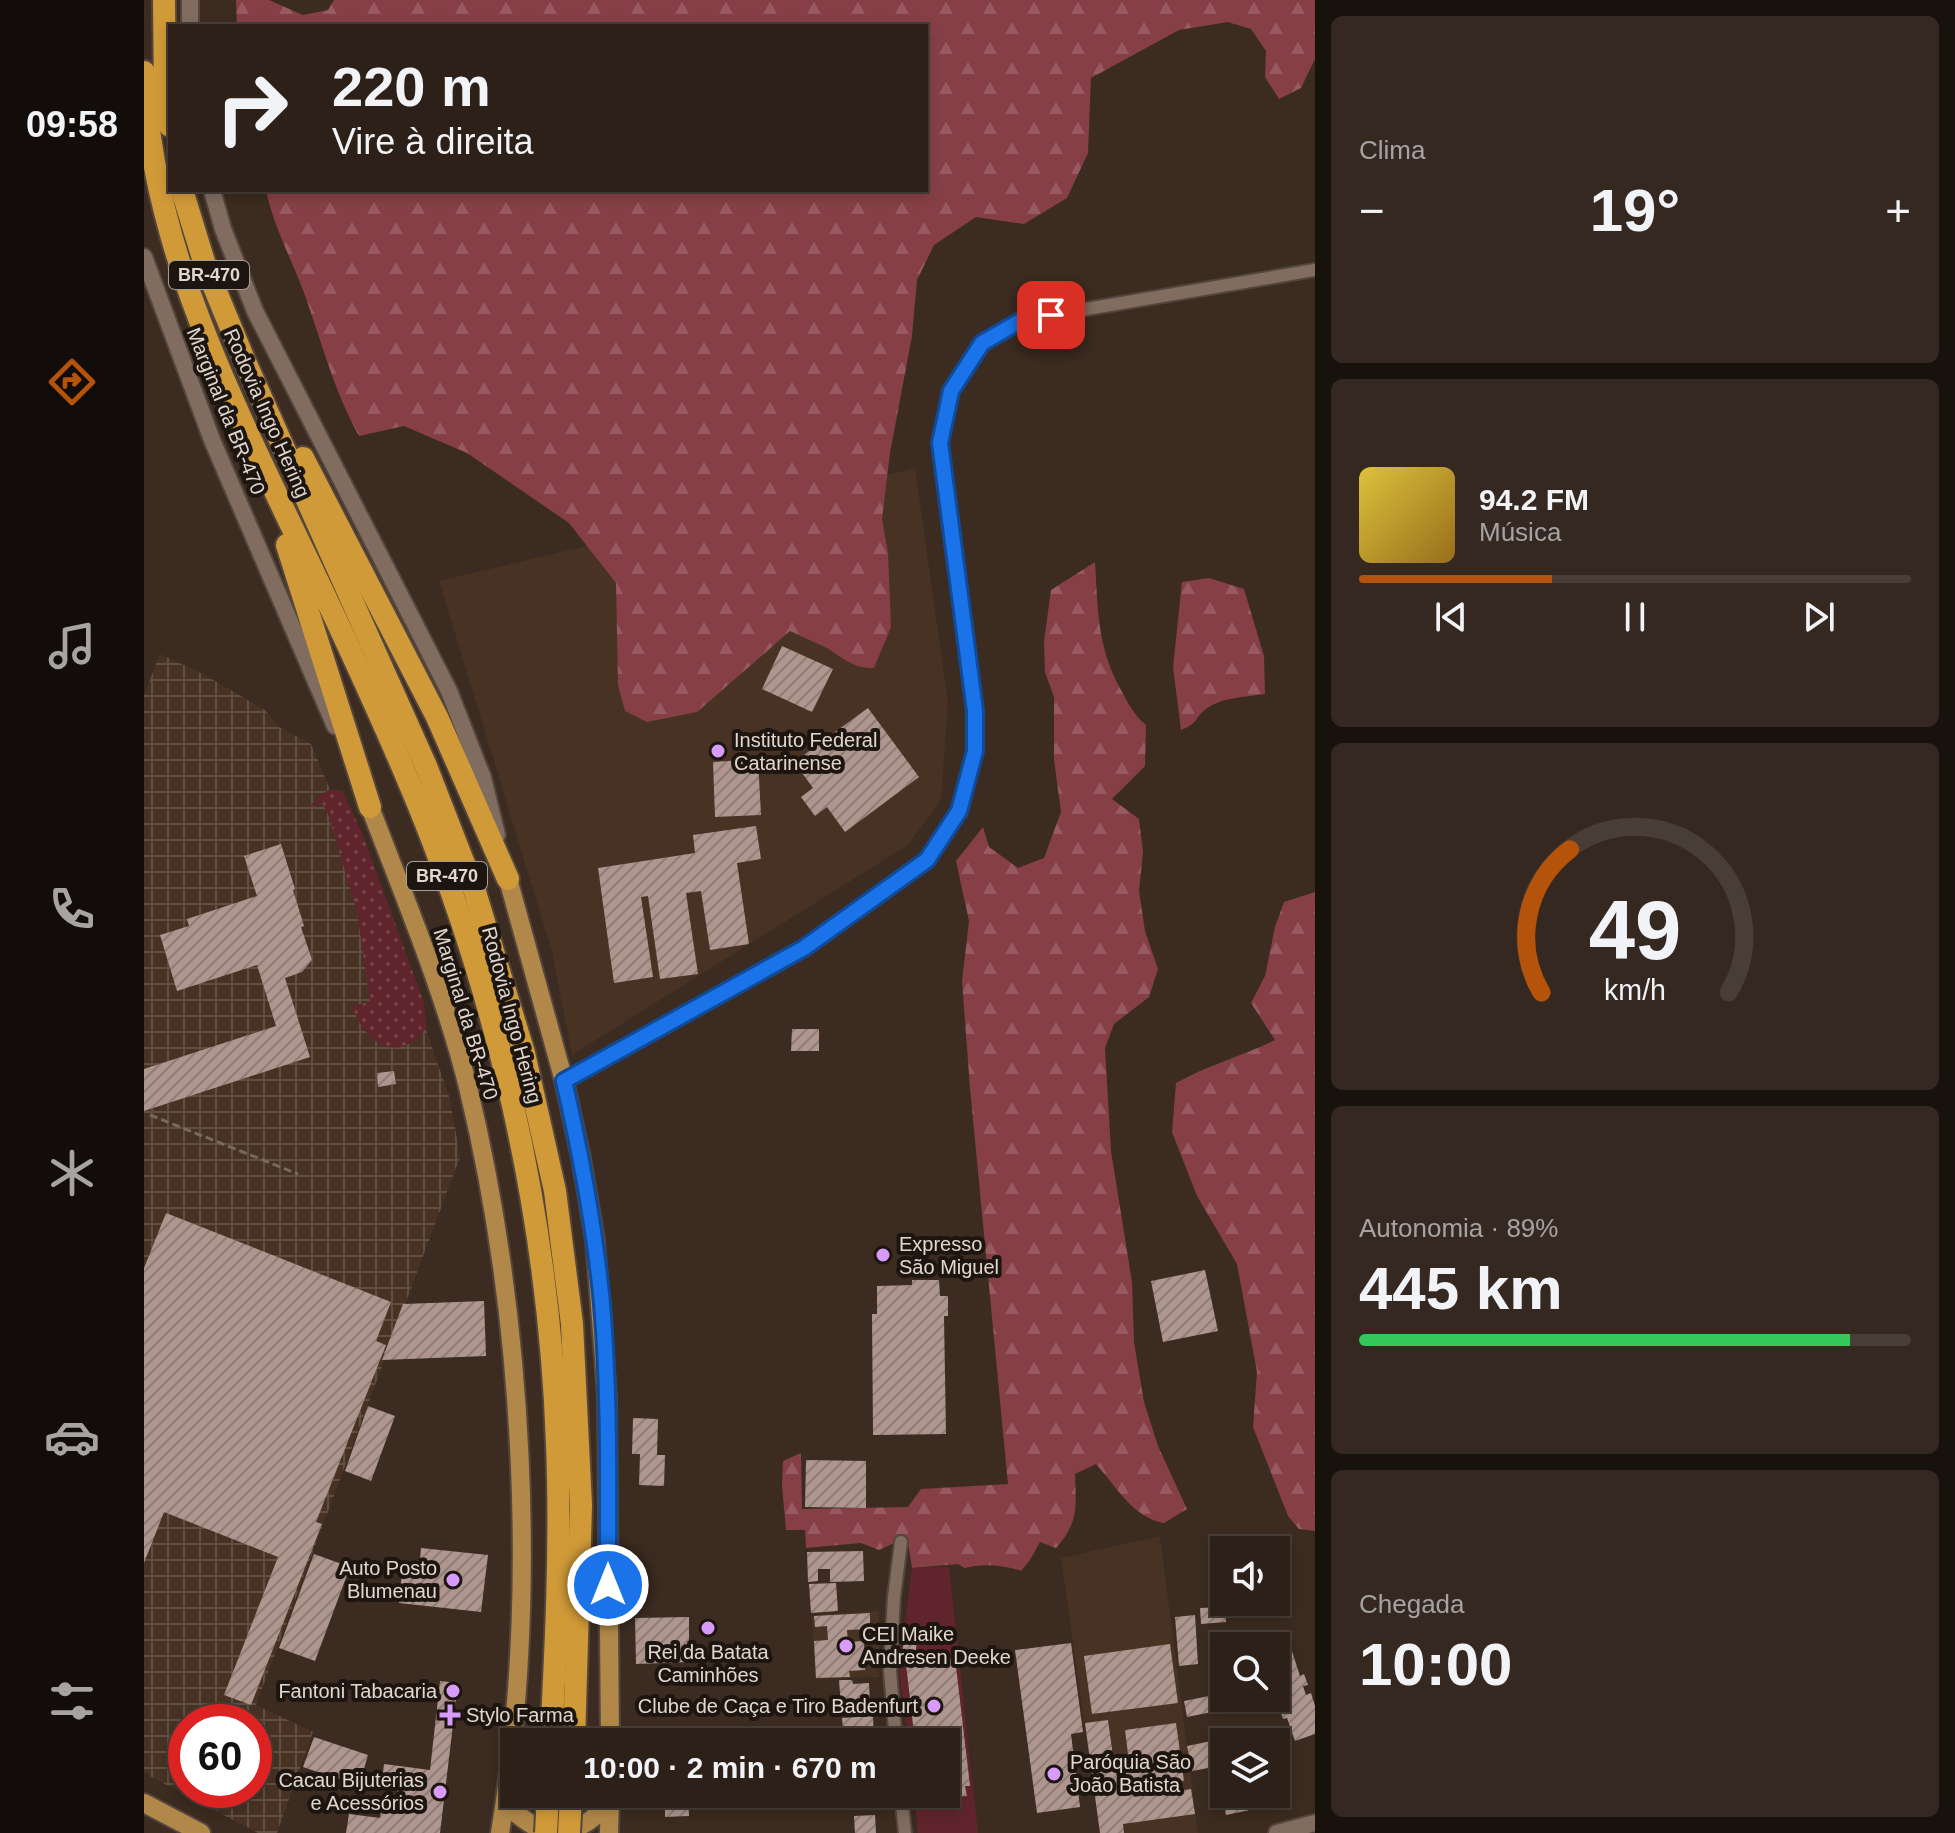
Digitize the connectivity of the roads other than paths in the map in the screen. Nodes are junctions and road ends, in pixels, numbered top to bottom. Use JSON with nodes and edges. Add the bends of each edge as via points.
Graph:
{"nodes":[{"id":1,"x":164,"y":0,"type":"edge"},
{"id":2,"x":190,"y":0,"type":"edge"},
{"id":3,"x":190,"y":24,"type":"edge"},
{"id":4,"x":144,"y":72,"type":"edge"},
{"id":5,"x":168,"y":112,"type":"edge"},
{"id":6,"x":183,"y":192,"type":"edge"},
{"id":7,"x":213,"y":192,"type":"edge"},
{"id":8,"x":144,"y":257,"type":"edge"},
{"id":9,"x":1315,"y":270,"type":"edge"},
{"id":10,"x":243,"y":357,"type":"junction"},
{"id":11,"x":256,"y":453,"type":"junction"},
{"id":12,"x":370,"y":807,"type":"junction"},
{"id":13,"x":508,"y":879,"type":"junction"},
{"id":14,"x":564,"y":1081,"type":"junction"},
{"id":15,"x":901,"y":1542,"type":"dead end"},
{"id":16,"x":513,"y":1728,"type":"edge"},
{"id":17,"x":563,"y":1728,"type":"edge"},
{"id":18,"x":563,"y":1728,"type":"edge"},
{"id":19,"x":610,"y":1728,"type":"edge"},
{"id":20,"x":895,"y":1728,"type":"edge"},
{"id":21,"x":144,"y":1803,"type":"edge"},
{"id":22,"x":504,"y":1808,"type":"edge"},
{"id":23,"x":510,"y":1808,"type":"edge"},
{"id":24,"x":547,"y":1808,"type":"edge"},
{"id":25,"x":570,"y":1808,"type":"edge"},
{"id":26,"x":602,"y":1808,"type":"edge"},
{"id":27,"x":609,"y":1808,"type":"edge"},
{"id":28,"x":902,"y":1808,"type":"edge"},
{"id":29,"x":1315,"y":1823,"type":"edge"},
{"id":30,"x":201,"y":1833,"type":"edge"},
{"id":31,"x":500,"y":1833,"type":"edge"},
{"id":32,"x":546,"y":1833,"type":"edge"},
{"id":33,"x":569,"y":1833,"type":"edge"},
{"id":34,"x":609,"y":1833,"type":"edge"},
{"id":35,"x":905,"y":1833,"type":"edge"},
{"id":36,"x":1277,"y":1833,"type":"edge"}],
"edges":[{"from":1,"to":5,"type":"highway"},
{"from":2,"to":3,"type":"main road"},
{"from":4,"to":11,"type":"highway","name":"Rodovia Ingo Hering","number":"BR-470","via":[[159,198],[181,271]]},
{"from":6,"to":10,"type":"highway","name":"Rodovia Ingo Hering","number":"BR-470","via":[[205,265]]},
{"from":7,"to":13,"type":"main road","via":[[255,311],[449,691],[483,778]]},
{"from":8,"to":12,"type":"main road","name":"Marginal da BR-470","via":[[212,440]]},
{"from":9,"to":14,"type":"street","via":[[1022,320],[982,343],[951,391],[940,443],[975,711],[975,751],[959,811],[927,860],[804,948]]},
{"from":10,"to":13,"type":"highway","via":[[279,410],[437,717]]},
{"from":10,"to":18,"type":"highway","name":"Rodovia Ingo Hering","number":"BR-470","via":[[426,766],[475,892],[524,1053],[555,1191],[572,1324],[581,1505]]},
{"from":11,"to":12,"type":"highway"},
{"from":11,"to":17,"type":"highway","name":"Rodovia Ingo Hering","number":"BR-470","via":[[405,774],[455,898],[502,1058],[532,1194],[553,1376]]},
{"from":12,"to":16,"type":"main road","name":"Marginal da BR-470","via":[[454,1038],[490,1188],[519,1446],[521,1563]]},
{"from":13,"to":14,"type":"main road"},
{"from":14,"to":19,"type":"main road","via":[[595,1240],[602,1306]]},
{"from":15,"to":20,"type":"street","via":[[890,1671]]},
{"from":21,"to":30,"type":"main road"},
{"from":22,"to":31,"type":"main road","name":"Marginal da BR-470"},
{"from":23,"to":26,"type":"main road","via":[[546,1832],[590,1823]]},
{"from":24,"to":32,"type":"highway","bridge":true},
{"from":25,"to":33,"type":"highway","bridge":true},
{"from":27,"to":34,"type":"main road"},
{"from":28,"to":35,"type":"street"},
{"from":29,"to":36,"type":"main road"}]}
